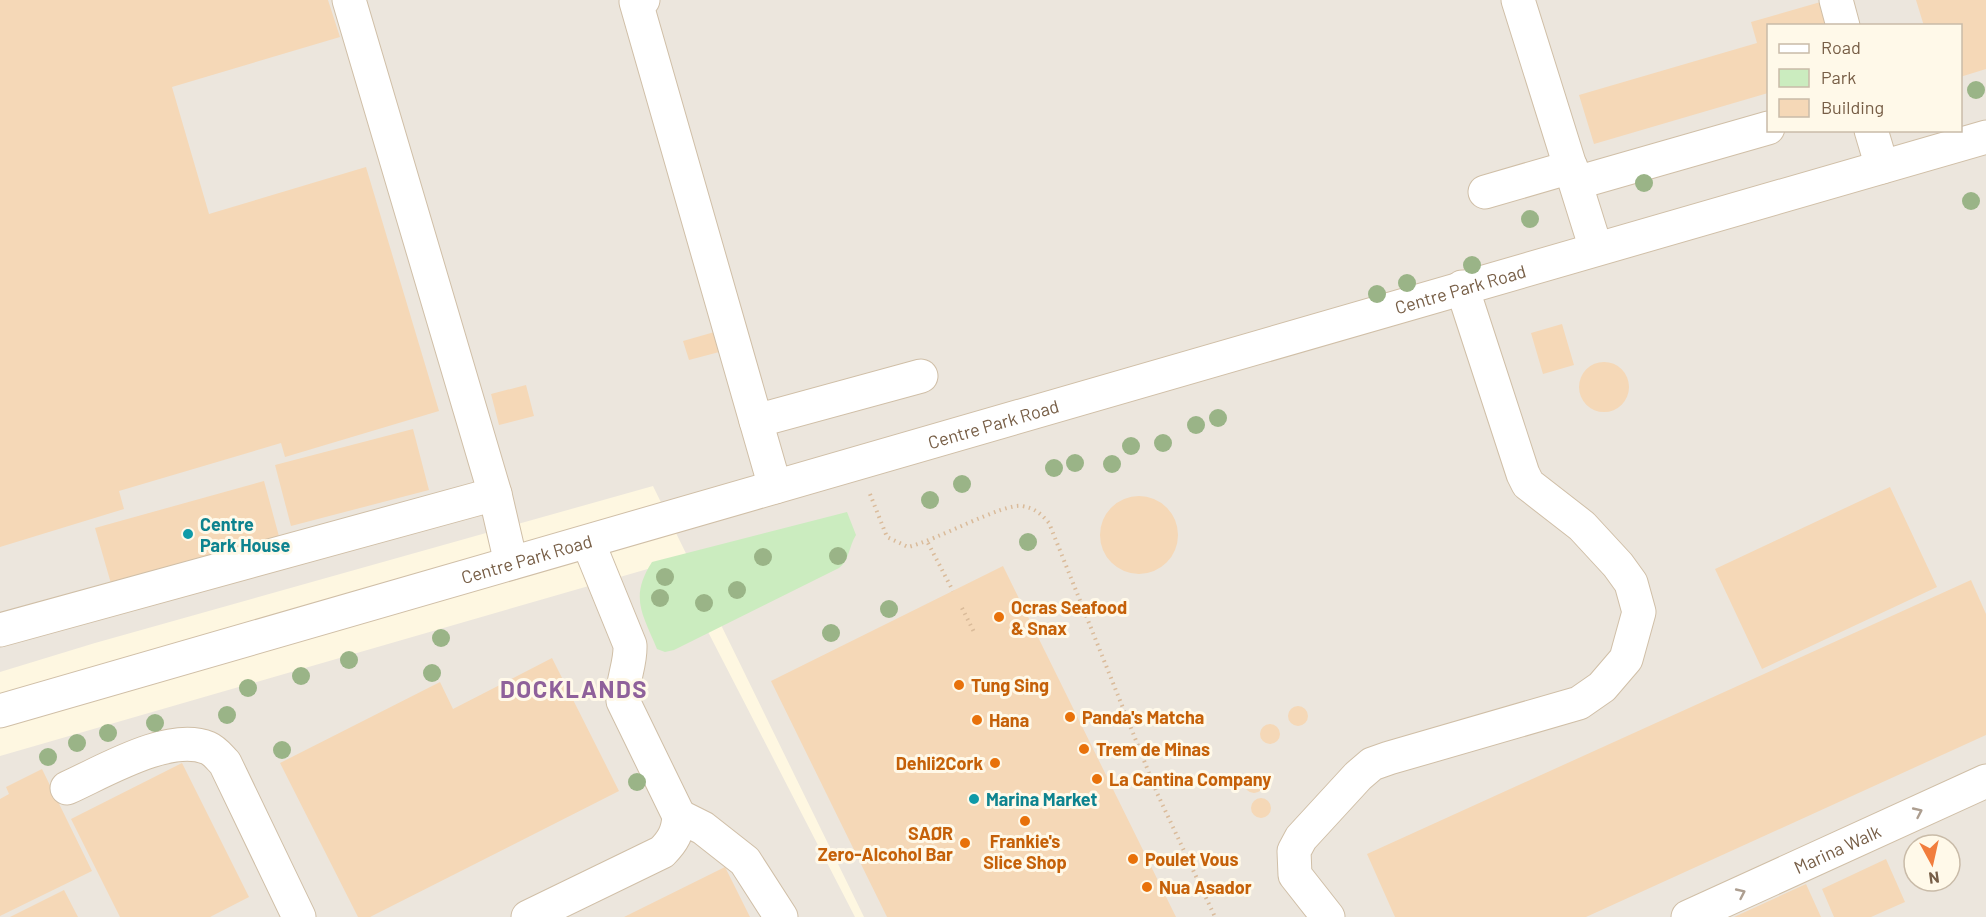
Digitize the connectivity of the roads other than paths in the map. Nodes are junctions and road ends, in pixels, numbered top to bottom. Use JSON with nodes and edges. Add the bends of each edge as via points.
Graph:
{"nodes":[{"id":1,"x":349,"y":0,"type":"edge"},
{"id":2,"x":643,"y":0,"type":"edge"},
{"id":3,"x":1518,"y":0,"type":"edge"},
{"id":4,"x":1836,"y":0,"type":"edge"},
{"id":5,"x":1842,"y":24,"type":"edge"},
{"id":6,"x":1767,"y":128,"type":"edge"},
{"id":7,"x":1872,"y":132,"type":"edge"},
{"id":8,"x":1986,"y":137,"type":"edge"},
{"id":9,"x":1882,"y":167,"type":"junction"},
{"id":10,"x":1574,"y":175,"type":"junction"},
{"id":11,"x":1485,"y":192,"type":"dead end"},
{"id":12,"x":1596,"y":249,"type":"junction"},
{"id":13,"x":1462,"y":287,"type":"junction"},
{"id":14,"x":921,"y":376,"type":"dead end"},
{"id":15,"x":756,"y":421,"type":"junction"},
{"id":16,"x":775,"y":487,"type":"junction"},
{"id":17,"x":495,"y":494,"type":"junction"},
{"id":18,"x":588,"y":542,"type":"junction"},
{"id":19,"x":512,"y":563,"type":"junction"},
{"id":20,"x":0,"y":630,"type":"edge"},
{"id":21,"x":0,"y":711,"type":"edge"},
{"id":22,"x":1986,"y":781,"type":"edge"},
{"id":23,"x":67,"y":788,"type":"dead end"},
{"id":24,"x":679,"y":816,"type":"junction"},
{"id":25,"x":299,"y":917,"type":"edge"},
{"id":26,"x":528,"y":917,"type":"edge"},
{"id":27,"x":781,"y":917,"type":"edge"},
{"id":28,"x":1328,"y":917,"type":"edge"},
{"id":29,"x":1688,"y":917,"type":"edge"}],
"edges":[{"from":1,"to":17,"type":"street"},
{"from":2,"to":15,"type":"street","via":[[636,2]]},
{"from":3,"to":10,"type":"street"},
{"from":4,"to":5,"type":"street"},
{"from":6,"to":10,"type":"street"},
{"from":7,"to":9,"type":"street"},
{"from":8,"to":9,"type":"street","name":"Centre Park Road"},
{"from":9,"to":12,"type":"street","name":"Centre Park Road"},
{"from":10,"to":11,"type":"street"},
{"from":10,"to":12,"type":"street"},
{"from":12,"to":13,"type":"street","name":"Centre Park Road"},
{"from":13,"to":16,"type":"street","name":"Centre Park Road"},
{"from":13,"to":28,"type":"street","via":[[1528,484],[1582,526],[1618,565],[1638,602],[1635,632],[1616,675],[1579,703],[1389,758],[1372,764],[1358,776],[1300,838],[1294,851],[1295,875]]},
{"from":14,"to":15,"type":"street"},
{"from":15,"to":16,"type":"street"},
{"from":16,"to":18,"type":"street","name":"Centre Park Road"},
{"from":17,"to":19,"type":"street"},
{"from":17,"to":20,"type":"street"},
{"from":18,"to":19,"type":"street","name":"Centre Park Road"},
{"from":18,"to":24,"type":"street","via":[[630,645],[623,701]]},
{"from":19,"to":21,"type":"street","name":"Centre Park Road"},
{"from":29,"to":22,"type":"street","name":"Marina Walk","one_way":true},
{"from":23,"to":25,"type":"street","via":[[156,749],[184,744],[208,748],[225,763]]},
{"from":24,"to":26,"type":"street","via":[[672,842],[662,852]]},
{"from":24,"to":27,"type":"street","via":[[703,828],[745,861]]}]}
